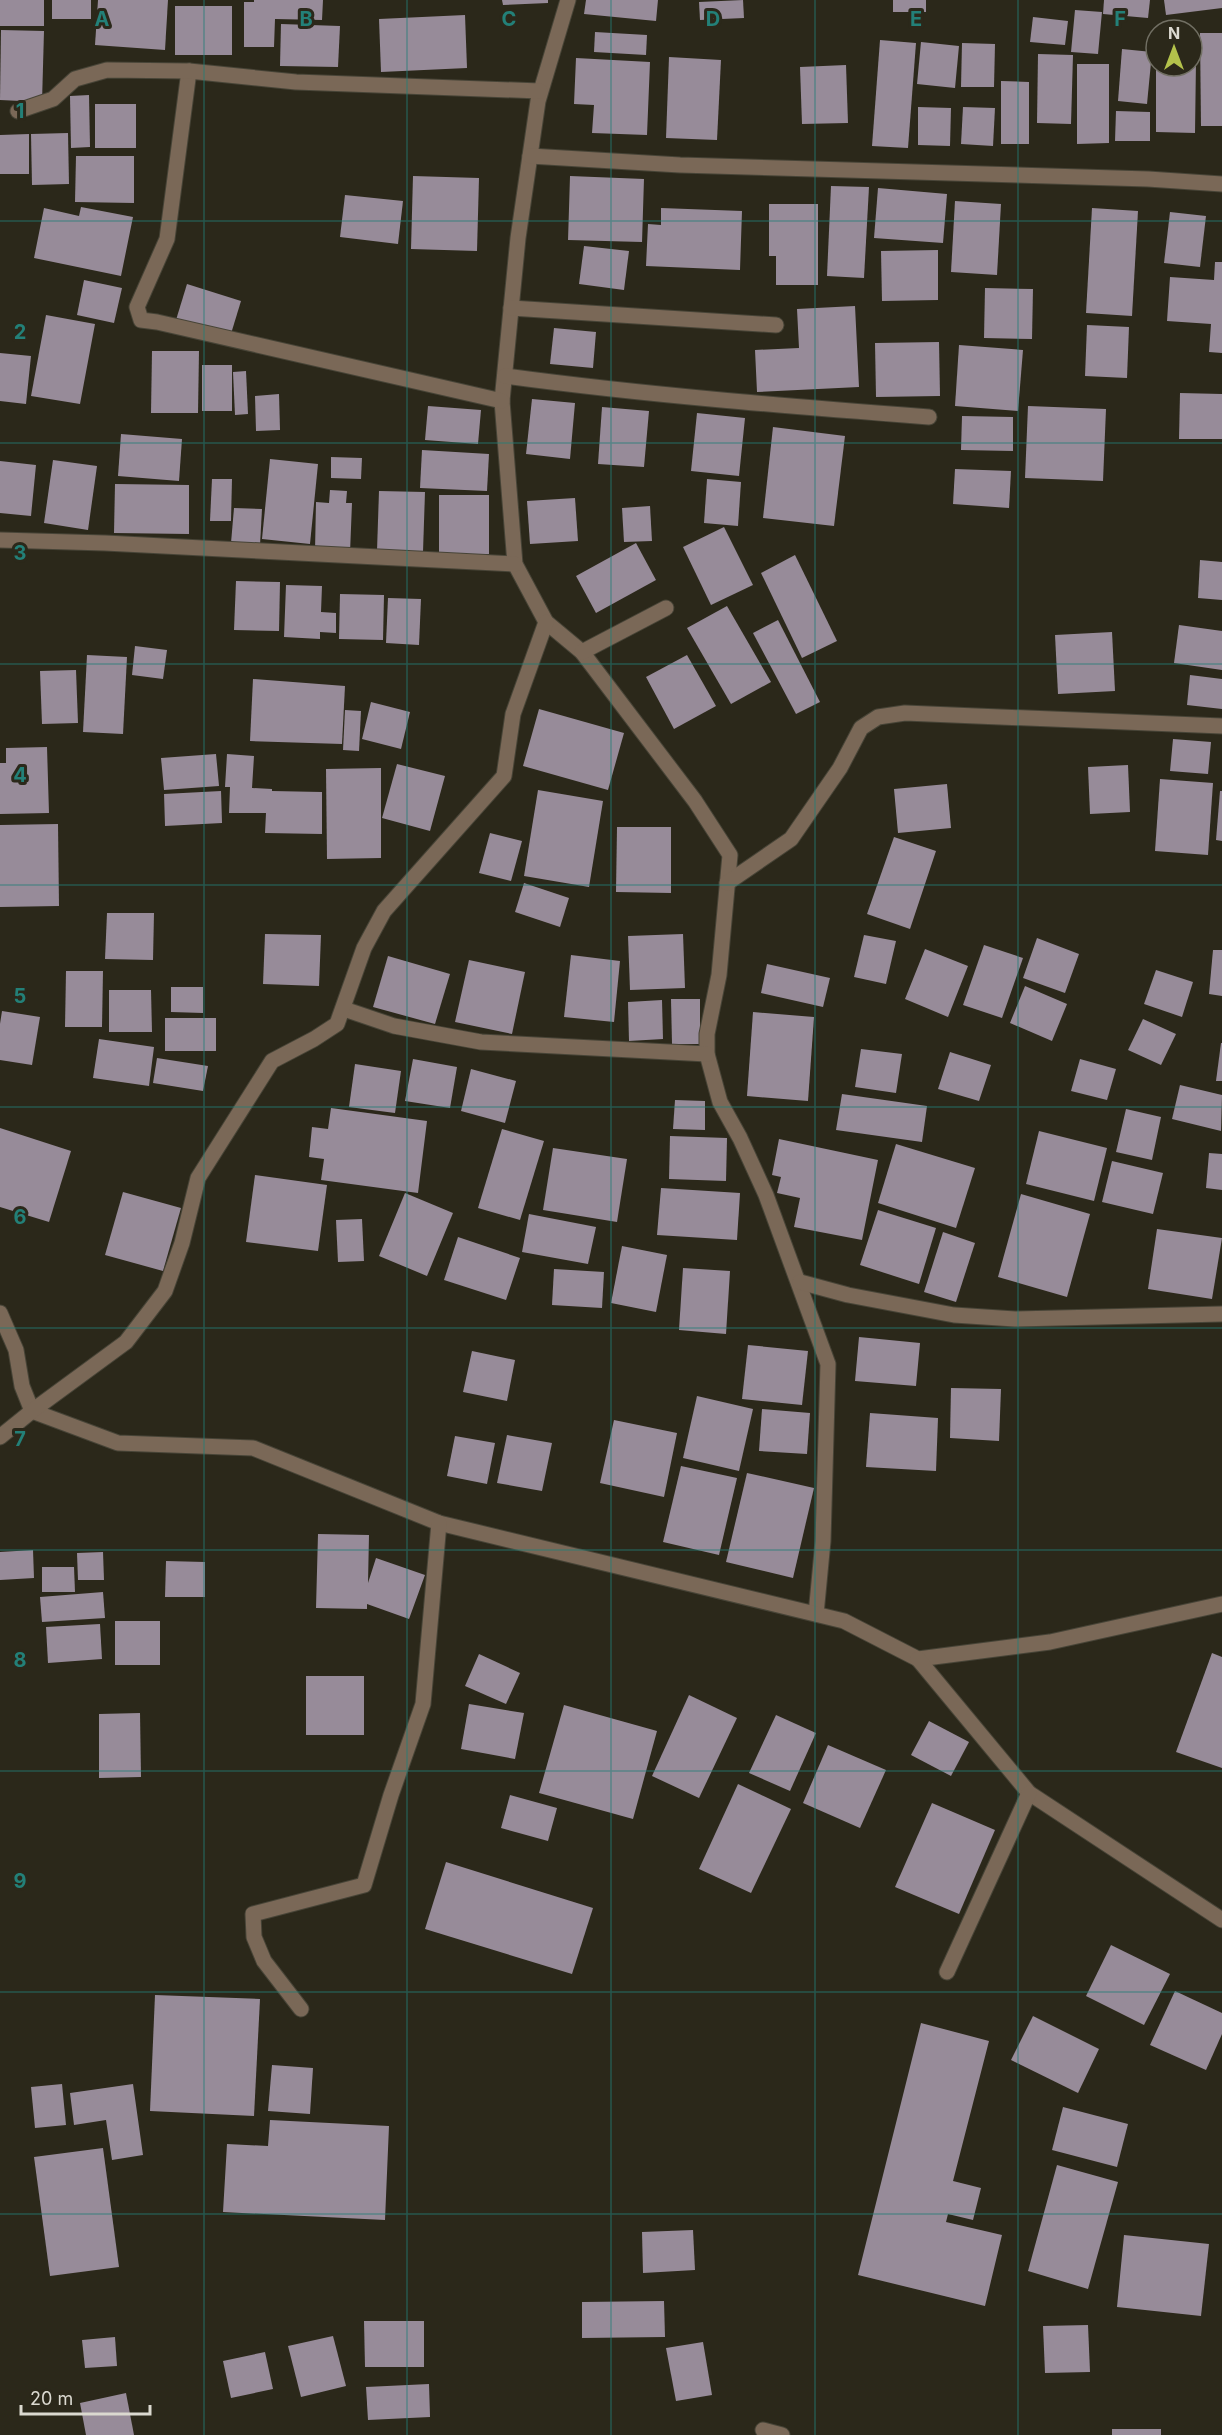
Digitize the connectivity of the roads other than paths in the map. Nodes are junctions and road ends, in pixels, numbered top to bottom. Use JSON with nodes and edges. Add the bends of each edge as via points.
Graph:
{"nodes":[{"id":1,"x":568,"y":0,"type":"edge"},
{"id":2,"x":189,"y":71,"type":"junction"},
{"id":3,"x":540,"y":91,"type":"junction"},
{"id":4,"x":18,"y":111,"type":"dead end"},
{"id":5,"x":530,"y":156,"type":"junction"},
{"id":6,"x":1222,"y":184,"type":"edge"},
{"id":7,"x":511,"y":308,"type":"junction"},
{"id":8,"x":776,"y":325,"type":"dead end"},
{"id":9,"x":504,"y":376,"type":"junction"},
{"id":10,"x":502,"y":401,"type":"junction"},
{"id":11,"x":929,"y":417,"type":"dead end"},
{"id":12,"x":0,"y":540,"type":"edge"},
{"id":13,"x":514,"y":564,"type":"junction"},
{"id":14,"x":666,"y":608,"type":"dead end"},
{"id":15,"x":546,"y":622,"type":"junction"},
{"id":16,"x":582,"y":652,"type":"junction"},
{"id":17,"x":1222,"y":726,"type":"edge"},
{"id":18,"x":727,"y":883,"type":"junction"},
{"id":19,"x":344,"y":1010,"type":"junction"},
{"id":20,"x":707,"y":1054,"type":"junction"},
{"id":21,"x":800,"y":1282,"type":"junction"},
{"id":22,"x":0,"y":1313,"type":"edge"},
{"id":23,"x":1222,"y":1314,"type":"edge"},
{"id":24,"x":32,"y":1411,"type":"junction"},
{"id":25,"x":0,"y":1437,"type":"edge"},
{"id":26,"x":439,"y":1522,"type":"junction"},
{"id":27,"x":1222,"y":1604,"type":"edge"},
{"id":28,"x":816,"y":1614,"type":"junction"},
{"id":29,"x":918,"y":1659,"type":"junction"},
{"id":30,"x":1029,"y":1793,"type":"junction"},
{"id":31,"x":1222,"y":1920,"type":"edge"},
{"id":32,"x":948,"y":1972,"type":"dead end"},
{"id":33,"x":301,"y":2008,"type":"dead end"},
{"id":34,"x":763,"y":2430,"type":"dead end"},
{"id":35,"x":782,"y":2435,"type":"edge"}],
"edges":[{"from":1,"to":3,"type":"street"},
{"from":2,"to":3,"type":"street","via":[[296,82]]},
{"from":2,"to":4,"type":"street","via":[[107,70],[75,79],[53,99]]},
{"from":2,"to":10,"type":"street","via":[[167,239],[137,307],[141,320]]},
{"from":3,"to":5,"type":"street"},
{"from":5,"to":6,"type":"street"},
{"from":5,"to":7,"type":"street"},
{"from":7,"to":8,"type":"street"},
{"from":7,"to":9,"type":"street"},
{"from":9,"to":10,"type":"street"},
{"from":9,"to":11,"type":"street","via":[[746,403]]},
{"from":10,"to":13,"type":"street"},
{"from":12,"to":13,"type":"street"},
{"from":13,"to":15,"type":"street"},
{"from":14,"to":16,"type":"street"},
{"from":15,"to":16,"type":"street"},
{"from":15,"to":19,"type":"street","via":[[513,714],[504,776],[384,911],[363,948]]},
{"from":16,"to":18,"type":"street","via":[[688,792],[730,855]]},
{"from":17,"to":18,"type":"street","via":[[905,713],[878,717],[861,728],[840,768],[790,839]]},
{"from":18,"to":20,"type":"street"},
{"from":19,"to":20,"type":"street","via":[[394,1026],[481,1042]]},
{"from":19,"to":24,"type":"street","via":[[337,1024],[272,1061],[198,1178],[165,1291],[126,1341]]},
{"from":20,"to":21,"type":"street","via":[[720,1102],[766,1196]]},
{"from":21,"to":23,"type":"street","via":[[954,1315],[1015,1319]]},
{"from":21,"to":28,"type":"street","via":[[828,1364],[823,1541]]},
{"from":22,"to":24,"type":"street","via":[[16,1350],[22,1386]]},
{"from":24,"to":25,"type":"street"},
{"from":24,"to":26,"type":"street","via":[[118,1443],[253,1448]]},
{"from":26,"to":28,"type":"street"},
{"from":26,"to":33,"type":"street","via":[[423,1704],[364,1885],[253,1914],[254,1936],[264,1961]]},
{"from":27,"to":29,"type":"street","via":[[1050,1642]]},
{"from":28,"to":29,"type":"street","via":[[844,1621]]},
{"from":29,"to":30,"type":"street"},
{"from":30,"to":31,"type":"street"},
{"from":30,"to":32,"type":"street"},
{"from":34,"to":35,"type":"street"}]}
